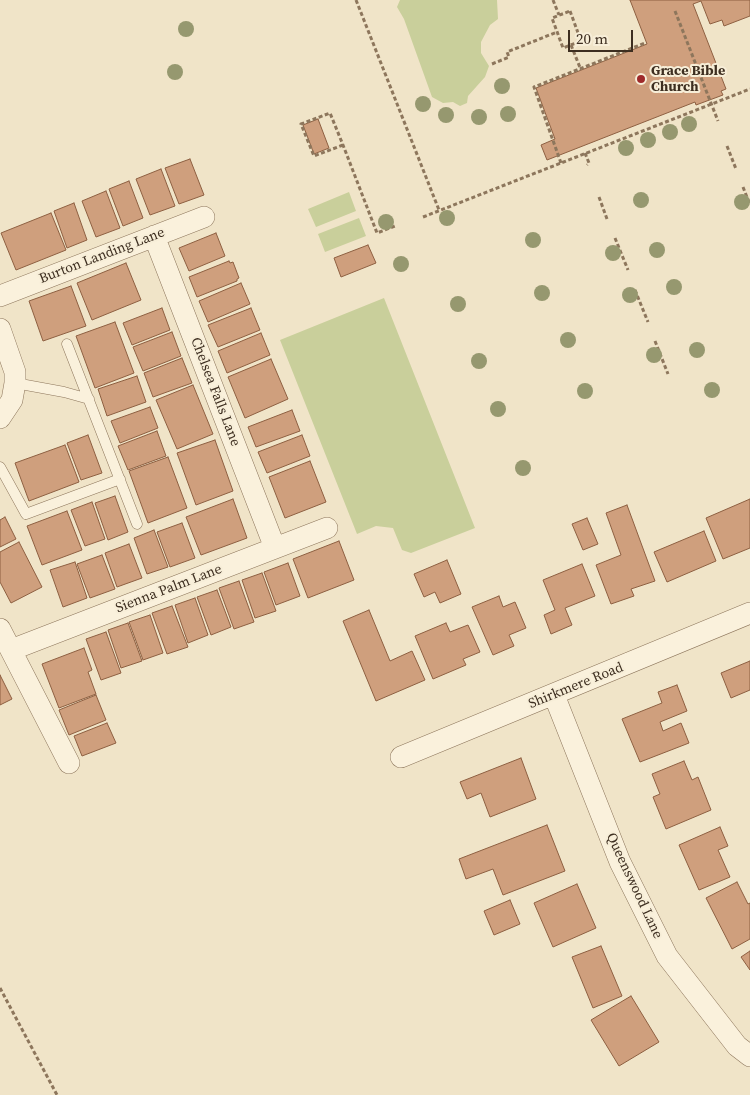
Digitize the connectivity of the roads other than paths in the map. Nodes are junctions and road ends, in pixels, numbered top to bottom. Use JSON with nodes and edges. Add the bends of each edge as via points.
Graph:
{"nodes":[{"id":1,"x":204,"y":216,"type":"dead end"},
{"id":2,"x":154,"y":236,"type":"junction"},
{"id":3,"x":0,"y":296,"type":"edge"},
{"id":4,"x":1,"y":334,"type":"edge"},
{"id":5,"x":67,"y":344,"type":"dead end"},
{"id":6,"x":14,"y":392,"type":"junction"},
{"id":7,"x":89,"y":399,"type":"junction"},
{"id":8,"x":0,"y":418,"type":"edge"},
{"id":9,"x":0,"y":467,"type":"edge"},
{"id":10,"x":120,"y":480,"type":"junction"},
{"id":11,"x":137,"y":524,"type":"dead end"},
{"id":12,"x":327,"y":528,"type":"dead end"},
{"id":13,"x":275,"y":548,"type":"junction"},
{"id":14,"x":750,"y":613,"type":"edge"},
{"id":15,"x":0,"y":629,"type":"edge"},
{"id":16,"x":11,"y":650,"type":"junction"},
{"id":17,"x":554,"y":695,"type":"junction"},
{"id":18,"x":401,"y":757,"type":"dead end"},
{"id":19,"x":69,"y":763,"type":"dead end"},
{"id":20,"x":750,"y":1056,"type":"edge"}],
"edges":[{"from":1,"to":2,"type":"street","name":"Burton Landing Lane"},
{"from":2,"to":3,"type":"street","name":"Burton Landing Lane"},
{"from":2,"to":13,"type":"street","name":"Chelsea Falls Lane"},
{"from":4,"to":6,"type":"street","via":[[15,372]]},
{"from":5,"to":7,"type":"lane"},
{"from":6,"to":7,"type":"lane","via":[[77,395]]},
{"from":6,"to":8,"type":"street"},
{"from":7,"to":10,"type":"lane"},
{"from":9,"to":10,"type":"lane","via":[[26,514]]},
{"from":10,"to":11,"type":"lane"},
{"from":12,"to":13,"type":"street","name":"Sienna Palm Lane"},
{"from":13,"to":16,"type":"street","name":"Sienna Palm Lane"},
{"from":14,"to":17,"type":"street","name":"Shirkmere Road"},
{"from":15,"to":16,"type":"street"},
{"from":16,"to":19,"type":"street"},
{"from":17,"to":18,"type":"street","name":"Shirkmere Road"},
{"from":17,"to":20,"type":"street","name":"Queenswood Lane","via":[[620,862],[667,956],[738,1046]]}]}
